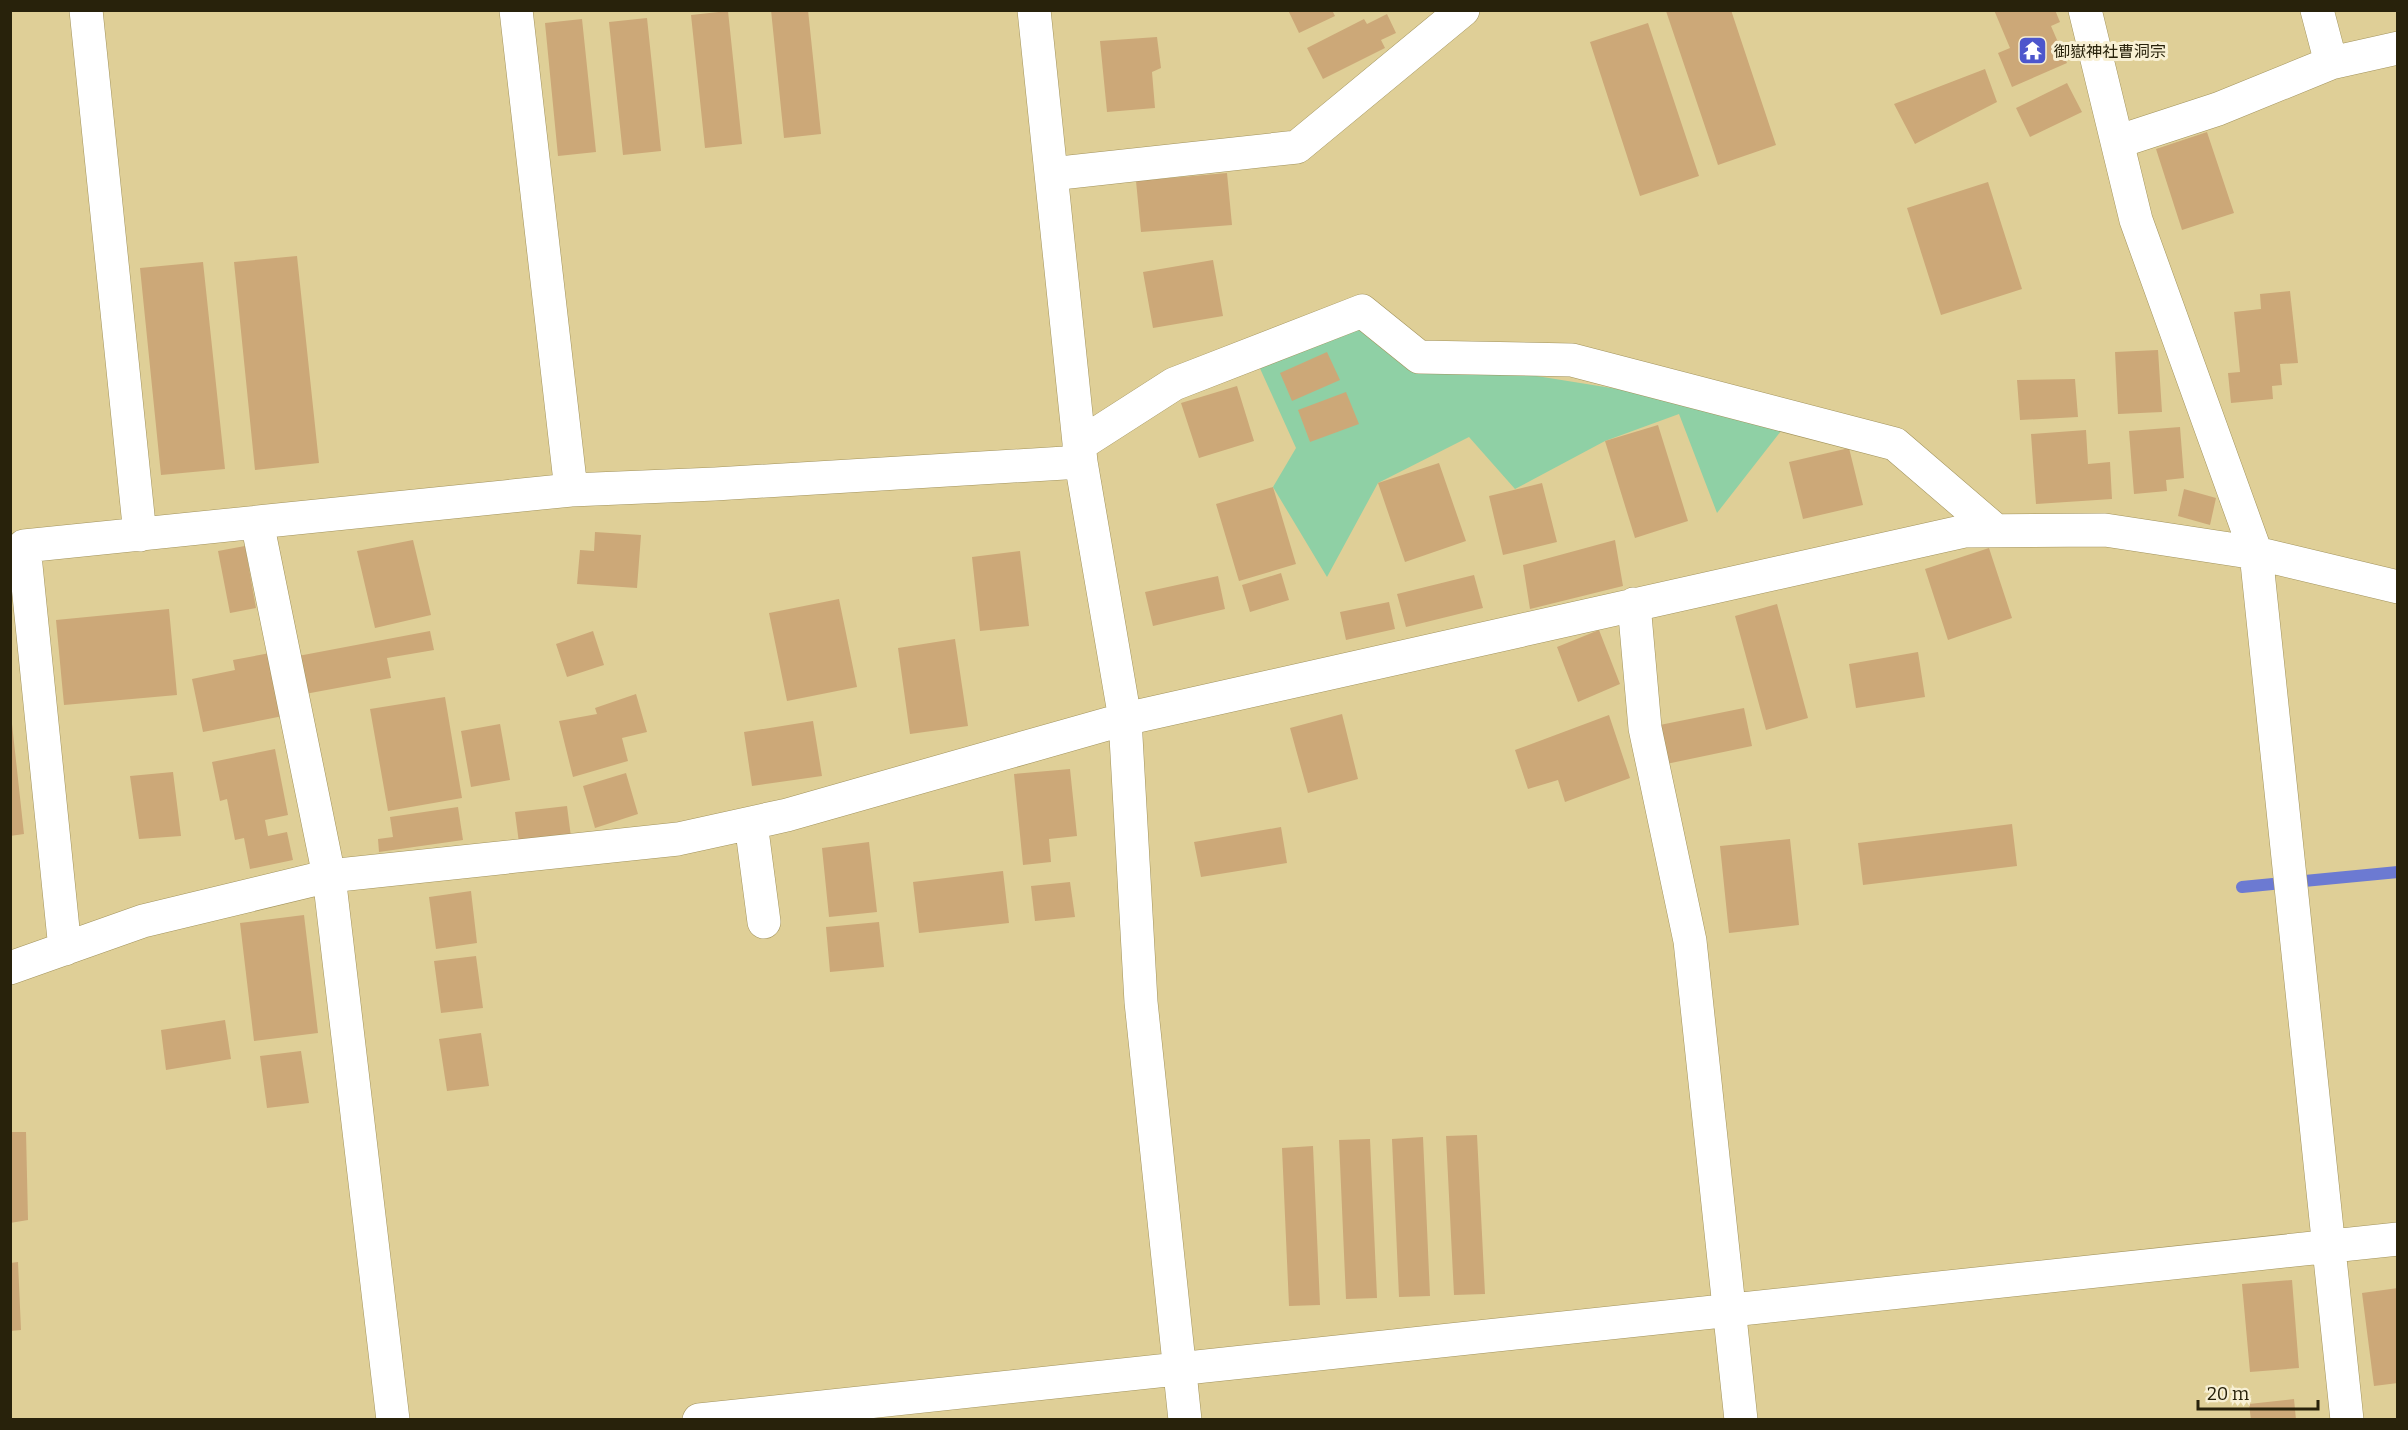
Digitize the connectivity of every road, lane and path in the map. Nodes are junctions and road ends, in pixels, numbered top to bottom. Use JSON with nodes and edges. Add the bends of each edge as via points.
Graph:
{"nodes":[{"id":1,"x":86,"y":10,"type":"edge"},
{"id":2,"x":516,"y":10,"type":"edge"},
{"id":3,"x":1034,"y":10,"type":"edge"},
{"id":4,"x":1463,"y":10,"type":"edge"},
{"id":5,"x":2085,"y":10,"type":"edge"},
{"id":6,"x":2317,"y":10,"type":"edge"},
{"id":7,"x":2397,"y":48,"type":"edge"},
{"id":8,"x":2331,"y":63,"type":"junction"},
{"id":9,"x":2117,"y":142,"type":"junction"},
{"id":10,"x":1050,"y":174,"type":"junction"},
{"id":11,"x":1080,"y":453,"type":"junction"},
{"id":12,"x":571,"y":490,"type":"junction"},
{"id":13,"x":257,"y":522,"type":"junction"},
{"id":14,"x":1994,"y":530,"type":"junction"},
{"id":15,"x":140,"y":535,"type":"junction"},
{"id":16,"x":17,"y":547,"type":"edge"},
{"id":17,"x":2256,"y":553,"type":"junction"},
{"id":18,"x":2397,"y":587,"type":"edge"},
{"id":19,"x":1634,"y":604,"type":"junction"},
{"id":20,"x":1125,"y":719,"type":"junction"},
{"id":21,"x":751,"y":823,"type":"junction"},
{"id":22,"x":329,"y":876,"type":"junction"},
{"id":23,"x":764,"y":922,"type":"dead end"},
{"id":24,"x":65,"y":949,"type":"junction"},
{"id":25,"x":10,"y":968,"type":"edge"},
{"id":26,"x":2397,"y":1239,"type":"edge"},
{"id":27,"x":2329,"y":1246,"type":"junction"},
{"id":28,"x":1729,"y":1311,"type":"junction"},
{"id":29,"x":1179,"y":1370,"type":"junction"},
{"id":30,"x":393,"y":1419,"type":"edge"},
{"id":31,"x":699,"y":1419,"type":"edge"},
{"id":32,"x":1185,"y":1419,"type":"edge"},
{"id":33,"x":1741,"y":1419,"type":"edge"},
{"id":34,"x":2347,"y":1419,"type":"edge"}],
"edges":[{"from":1,"to":15,"type":"street"},
{"from":2,"to":12,"type":"street"},
{"from":3,"to":10,"type":"street"},
{"from":4,"to":10,"type":"street","via":[[1297,147]]},
{"from":5,"to":9,"type":"street"},
{"from":6,"to":8,"type":"street"},
{"from":7,"to":8,"type":"street"},
{"from":8,"to":9,"type":"street","via":[[2218,109]]},
{"from":9,"to":17,"type":"street","via":[[2136,220]]},
{"from":10,"to":11,"type":"street"},
{"from":11,"to":12,"type":"street","via":[[715,484]]},
{"from":11,"to":14,"type":"street","via":[[1174,384],[1362,311],[1419,357],[1572,360],[1895,444]]},
{"from":11,"to":20,"type":"street"},
{"from":12,"to":13,"type":"street"},
{"from":13,"to":15,"type":"street"},
{"from":13,"to":22,"type":"street"},
{"from":14,"to":17,"type":"street","via":[[2105,530]]},
{"from":14,"to":19,"type":"street","via":[[1954,534]]},
{"from":15,"to":16,"type":"street"},
{"from":16,"to":24,"type":"street"},
{"from":17,"to":18,"type":"street"},
{"from":17,"to":27,"type":"street"},
{"from":19,"to":20,"type":"street"},
{"from":19,"to":28,"type":"street","via":[[1645,728],[1690,941]]},
{"from":20,"to":21,"type":"street"},
{"from":20,"to":29,"type":"street","via":[[1141,1002]]},
{"from":21,"to":22,"type":"street","via":[[678,839]]},
{"from":21,"to":23,"type":"street"},
{"from":22,"to":24,"type":"street","via":[[143,921]]},
{"from":22,"to":30,"type":"street"},
{"from":24,"to":25,"type":"street"},
{"from":26,"to":27,"type":"street"},
{"from":27,"to":28,"type":"street"},
{"from":27,"to":34,"type":"street"},
{"from":28,"to":29,"type":"street"},
{"from":28,"to":33,"type":"street"},
{"from":29,"to":31,"type":"street"},
{"from":29,"to":32,"type":"street"}]}
